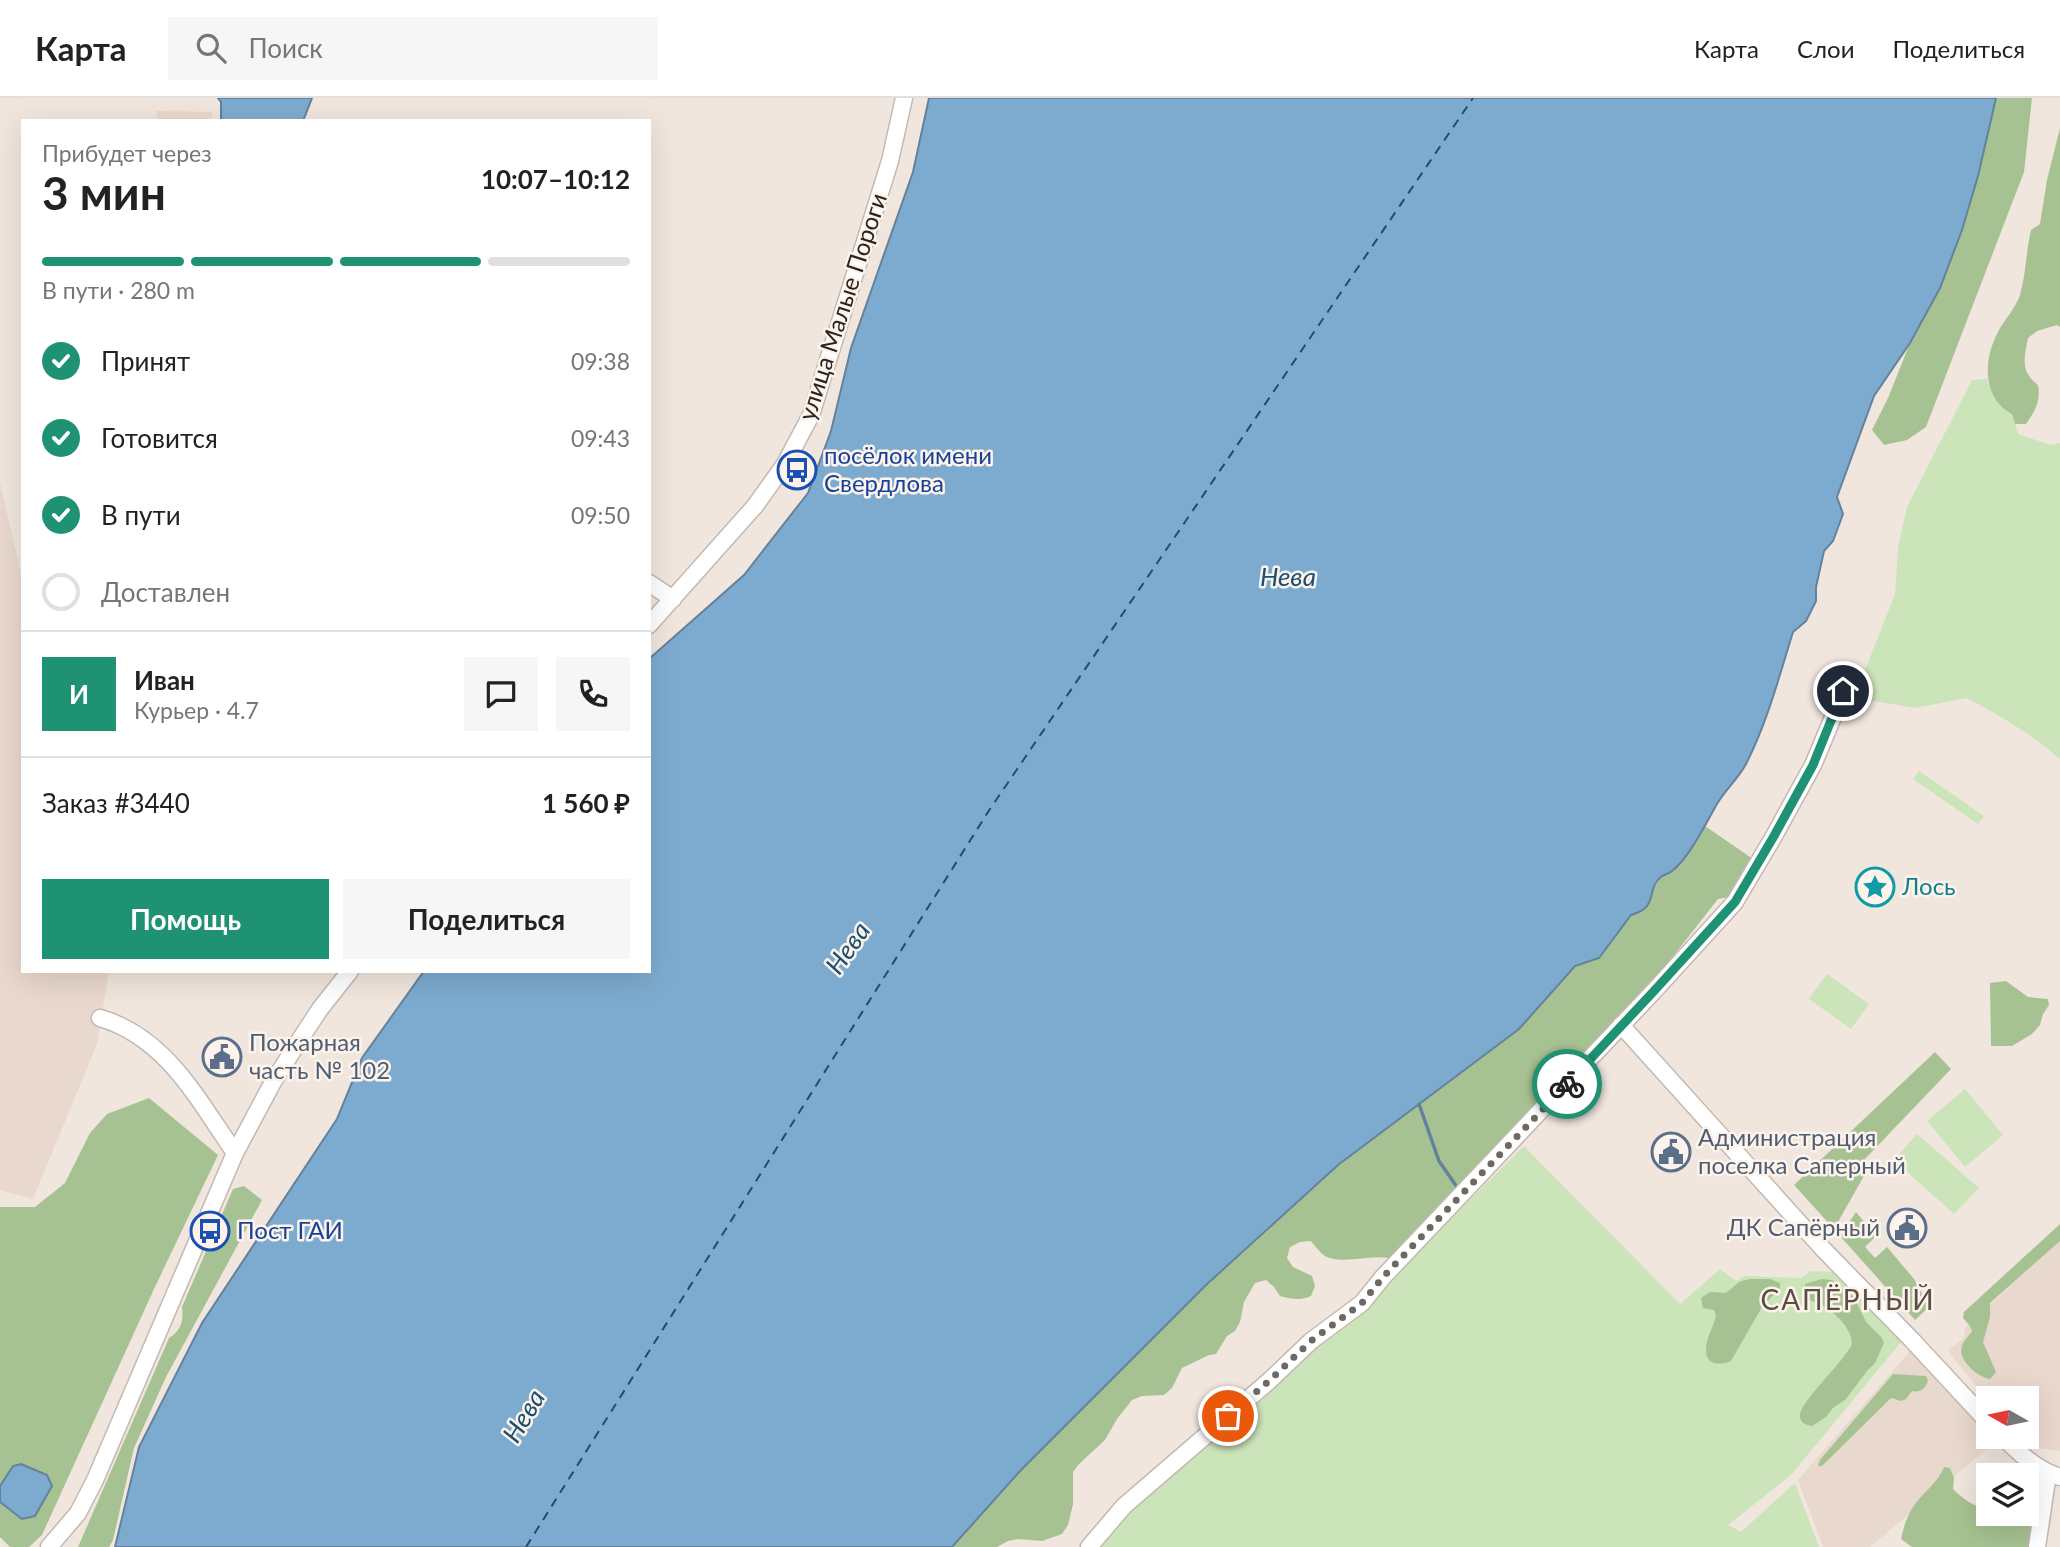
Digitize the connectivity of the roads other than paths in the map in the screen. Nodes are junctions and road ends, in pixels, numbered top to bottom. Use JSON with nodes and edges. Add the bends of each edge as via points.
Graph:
{"nodes":[{"id":1,"x":904,"y":98,"type":"edge"},
{"id":2,"x":651,"y":584,"type":"edge"},
{"id":3,"x":673,"y":599,"type":"junction"},
{"id":4,"x":651,"y":623,"type":"edge"},
{"id":5,"x":1843,"y":691,"type":"dead end"},
{"id":6,"x":348,"y":973,"type":"edge"},
{"id":7,"x":100,"y":1018,"type":"dead end"},
{"id":8,"x":1621,"y":1025,"type":"junction"},
{"id":9,"x":235,"y":1153,"type":"junction"},
{"id":10,"x":1976,"y":1409,"type":"edge"},
{"id":11,"x":2015,"y":1449,"type":"edge"},
{"id":12,"x":2054,"y":1475,"type":"edge"},
{"id":13,"x":49,"y":1547,"type":"edge"},
{"id":14,"x":1089,"y":1547,"type":"edge"},
{"id":15,"x":2037,"y":1547,"type":"edge"}],
"edges":[{"from":1,"to":3,"type":"street","name":"улица Малые Пороги","via":[[890,162],[811,415],[785,464],[755,506]]},
{"from":2,"to":3,"type":"street"},
{"from":3,"to":4,"type":"street","name":"улица Малые Пороги"},
{"from":5,"to":8,"type":"street","via":[[1813,765],[1743,890]]},
{"from":6,"to":9,"type":"street","via":[[297,1044]]},
{"from":7,"to":9,"type":"street","via":[[154,1046]]},
{"from":8,"to":10,"type":"street","via":[[1823,1250]]},
{"from":8,"to":14,"type":"street","via":[[1362,1303],[1311,1341],[1124,1506]]},
{"from":9,"to":13,"type":"street","via":[[95,1480],[78,1513]]},
{"from":11,"to":12,"type":"street"},
{"from":12,"to":15,"type":"street"}]}
